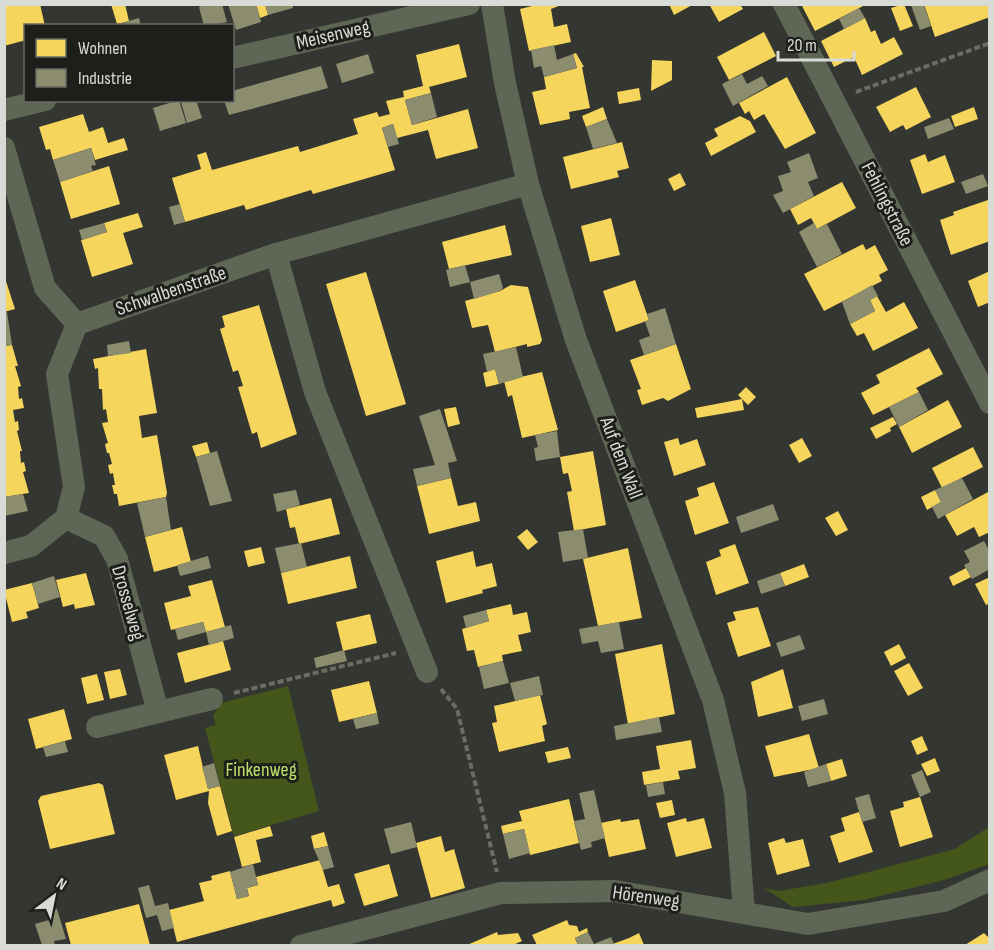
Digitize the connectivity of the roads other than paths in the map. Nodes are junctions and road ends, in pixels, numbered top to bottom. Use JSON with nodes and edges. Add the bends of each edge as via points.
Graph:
{"nodes":[{"id":1,"x":469,"y":4,"type":"edge"},
{"id":2,"x":492,"y":4,"type":"edge"},
{"id":3,"x":784,"y":4,"type":"edge"},
{"id":4,"x":234,"y":58,"type":"edge"},
{"id":5,"x":37,"y":102,"type":"edge"},
{"id":6,"x":4,"y":110,"type":"edge"},
{"id":7,"x":4,"y":148,"type":"edge"},
{"id":8,"x":528,"y":184,"type":"junction"},
{"id":9,"x":276,"y":254,"type":"junction"},
{"id":10,"x":77,"y":324,"type":"junction"},
{"id":11,"x":990,"y":403,"type":"edge"},
{"id":12,"x":66,"y":518,"type":"junction"},
{"id":13,"x":4,"y":552,"type":"edge"},
{"id":14,"x":427,"y":672,"type":"road end"},
{"id":15,"x":212,"y":699,"type":"road end"},
{"id":16,"x":158,"y":712,"type":"junction"},
{"id":17,"x":97,"y":727,"type":"dead end"},
{"id":18,"x":990,"y":880,"type":"edge"},
{"id":19,"x":744,"y":912,"type":"junction"},
{"id":20,"x":301,"y":945,"type":"edge"}],
"edges":[{"from":1,"to":4,"type":"street","name":"Meisenweg"},
{"from":2,"to":8,"type":"street","name":"Auf dem Wall"},
{"from":3,"to":11,"type":"street","name":"Fehlingstraße"},
{"from":5,"to":6,"type":"street"},
{"from":7,"to":10,"type":"street","via":[[45,288]]},
{"from":8,"to":9,"type":"street","name":"Schwalbenstraße"},
{"from":8,"to":19,"type":"street","name":"Auf dem Wall","via":[[576,340],[713,700],[735,793]]},
{"from":9,"to":10,"type":"street","name":"Schwalbenstraße"},
{"from":9,"to":14,"type":"street","via":[[315,392]]},
{"from":10,"to":12,"type":"street","via":[[57,375],[74,487]]},
{"from":12,"to":13,"type":"street","via":[[31,546]]},
{"from":12,"to":16,"type":"street","name":"Drosselweg","via":[[104,536],[117,559]]},
{"from":15,"to":16,"type":"street"},
{"from":16,"to":17,"type":"street"},
{"from":18,"to":19,"type":"street","name":"Hörenweg","via":[[944,901],[808,924]]},
{"from":19,"to":20,"type":"street","name":"Hörenweg","via":[[615,891],[501,893]]}]}
